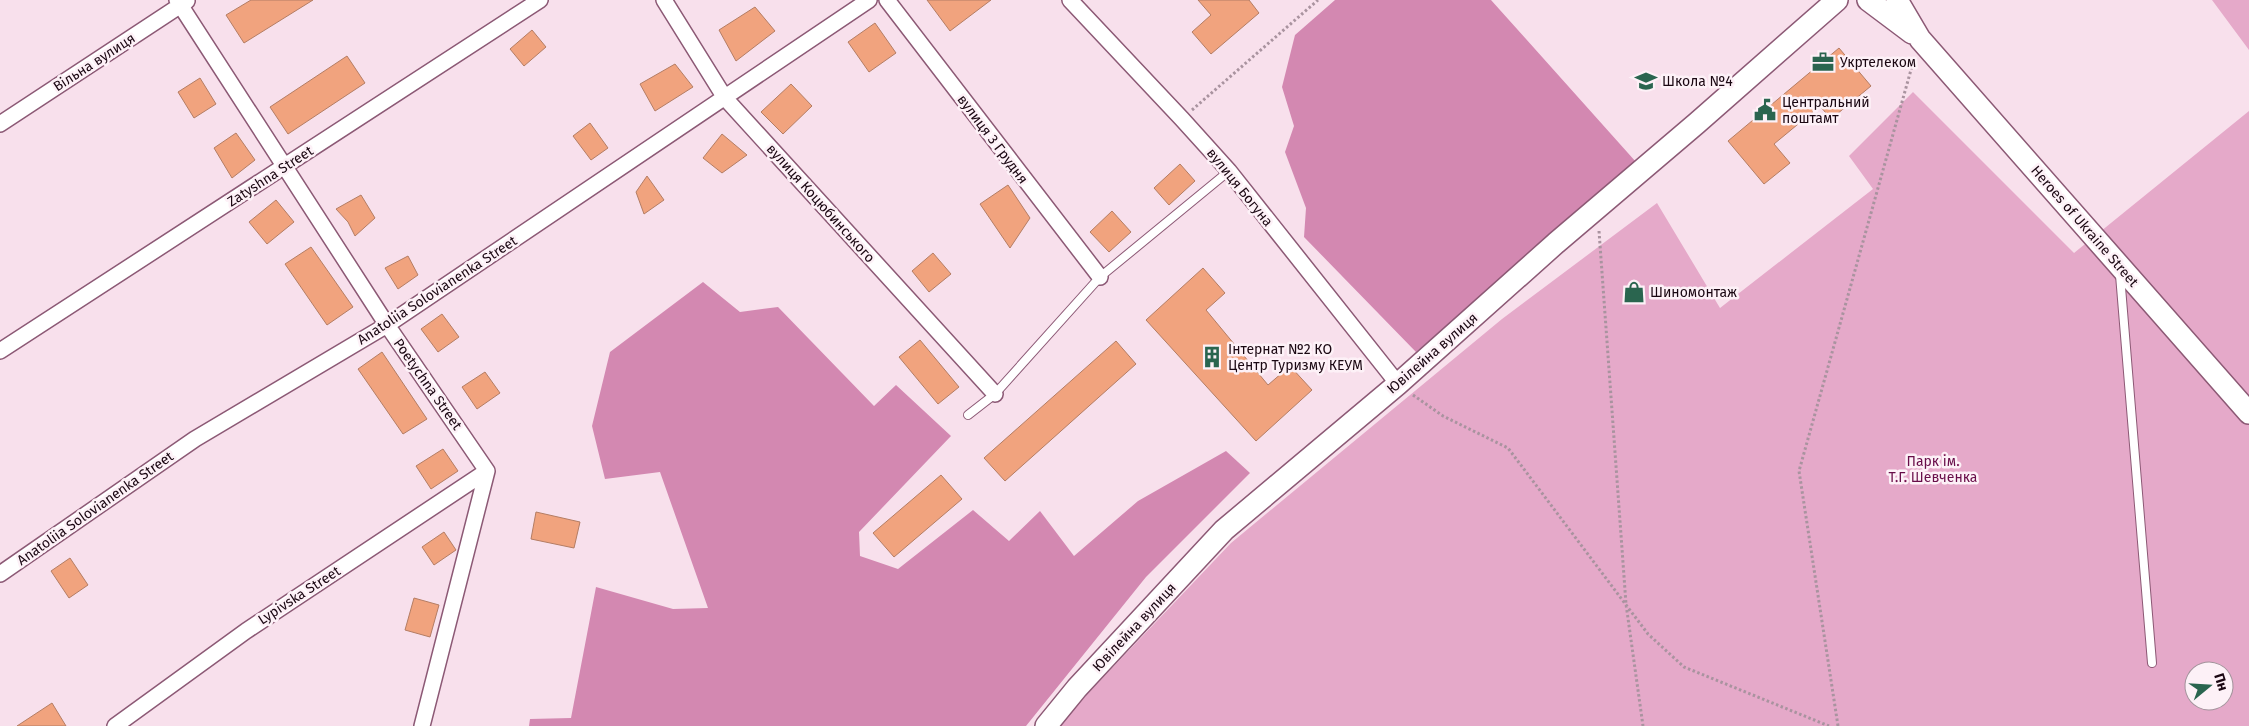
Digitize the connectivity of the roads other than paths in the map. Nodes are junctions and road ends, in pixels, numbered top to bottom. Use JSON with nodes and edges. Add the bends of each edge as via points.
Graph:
{"nodes":[{"id":1,"x":540,"y":0,"type":"edge"},
{"id":2,"x":664,"y":0,"type":"edge"},
{"id":3,"x":869,"y":0,"type":"edge"},
{"id":4,"x":887,"y":0,"type":"edge"},
{"id":5,"x":1070,"y":0,"type":"edge"},
{"id":6,"x":1837,"y":0,"type":"edge"},
{"id":7,"x":1868,"y":0,"type":"edge"},
{"id":8,"x":1897,"y":0,"type":"edge"},
{"id":9,"x":182,"y":2,"type":"edge"},
{"id":10,"x":1920,"y":39,"type":"junction"},
{"id":11,"x":725,"y":98,"type":"junction"},
{"id":12,"x":0,"y":124,"type":"edge"},
{"id":13,"x":285,"y":166,"type":"junction"},
{"id":14,"x":1229,"y":171,"type":"junction"},
{"id":15,"x":2119,"y":265,"type":"junction"},
{"id":16,"x":1100,"y":278,"type":"junction"},
{"id":17,"x":387,"y":325,"type":"junction"},
{"id":18,"x":0,"y":352,"type":"edge"},
{"id":19,"x":1398,"y":384,"type":"junction"},
{"id":20,"x":995,"y":394,"type":"junction"},
{"id":21,"x":2249,"y":413,"type":"edge"},
{"id":22,"x":968,"y":415,"type":"dead end"},
{"id":23,"x":487,"y":471,"type":"junction"},
{"id":24,"x":2,"y":569,"type":"edge"},
{"id":25,"x":2152,"y":663,"type":"dead end"},
{"id":26,"x":115,"y":726,"type":"edge"},
{"id":27,"x":422,"y":726,"type":"edge"},
{"id":28,"x":1046,"y":726,"type":"edge"}],
"edges":[{"from":1,"to":13,"type":"street","name":"Zatyshna Street"},
{"from":2,"to":11,"type":"street","name":"вулиця Коцюбинського"},
{"from":3,"to":11,"type":"street","name":"Anatoliia Solovianenka Street"},
{"from":4,"to":16,"type":"street","name":"вулиця 3 Грудня"},
{"from":5,"to":14,"type":"street","name":"вулиця Богуна"},
{"from":6,"to":19,"type":"street","name":"Ювілейна вулиця"},
{"from":7,"to":10,"type":"street","name":"Heroes of Ukraine Street"},
{"from":8,"to":10,"type":"street","name":"Heroes of Ukraine Street"},
{"from":9,"to":12,"type":"street","name":"Вільна вулиця"},
{"from":9,"to":13,"type":"street","name":"Poetychna Street"},
{"from":10,"to":15,"type":"street","name":"Heroes of Ukraine Street"},
{"from":11,"to":17,"type":"street","name":"Anatoliia Solovianenka Street"},
{"from":11,"to":20,"type":"street","name":"вулиця Коцюбинського"},
{"from":13,"to":17,"type":"street","name":"Poetychna Street"},
{"from":13,"to":18,"type":"street","name":"Zatyshna Street"},
{"from":14,"to":16,"type":"lane"},
{"from":14,"to":19,"type":"street","name":"вулиця Богуна"},
{"from":15,"to":21,"type":"street","name":"Heroes of Ukraine Street"},
{"from":15,"to":25,"type":"lane"},
{"from":16,"to":20,"type":"lane"},
{"from":17,"to":23,"type":"street","name":"Poetychna Street"},
{"from":17,"to":24,"type":"street","name":"Anatoliia Solovianenka Street","via":[[195,439]]},
{"from":19,"to":28,"type":"street","name":"Ювілейна вулиця","via":[[1224,530],[1077,688]]},
{"from":20,"to":22,"type":"lane"},
{"from":23,"to":26,"type":"street","name":"Lypivska Street","via":[[246,631]]},
{"from":23,"to":27,"type":"street"}]}
